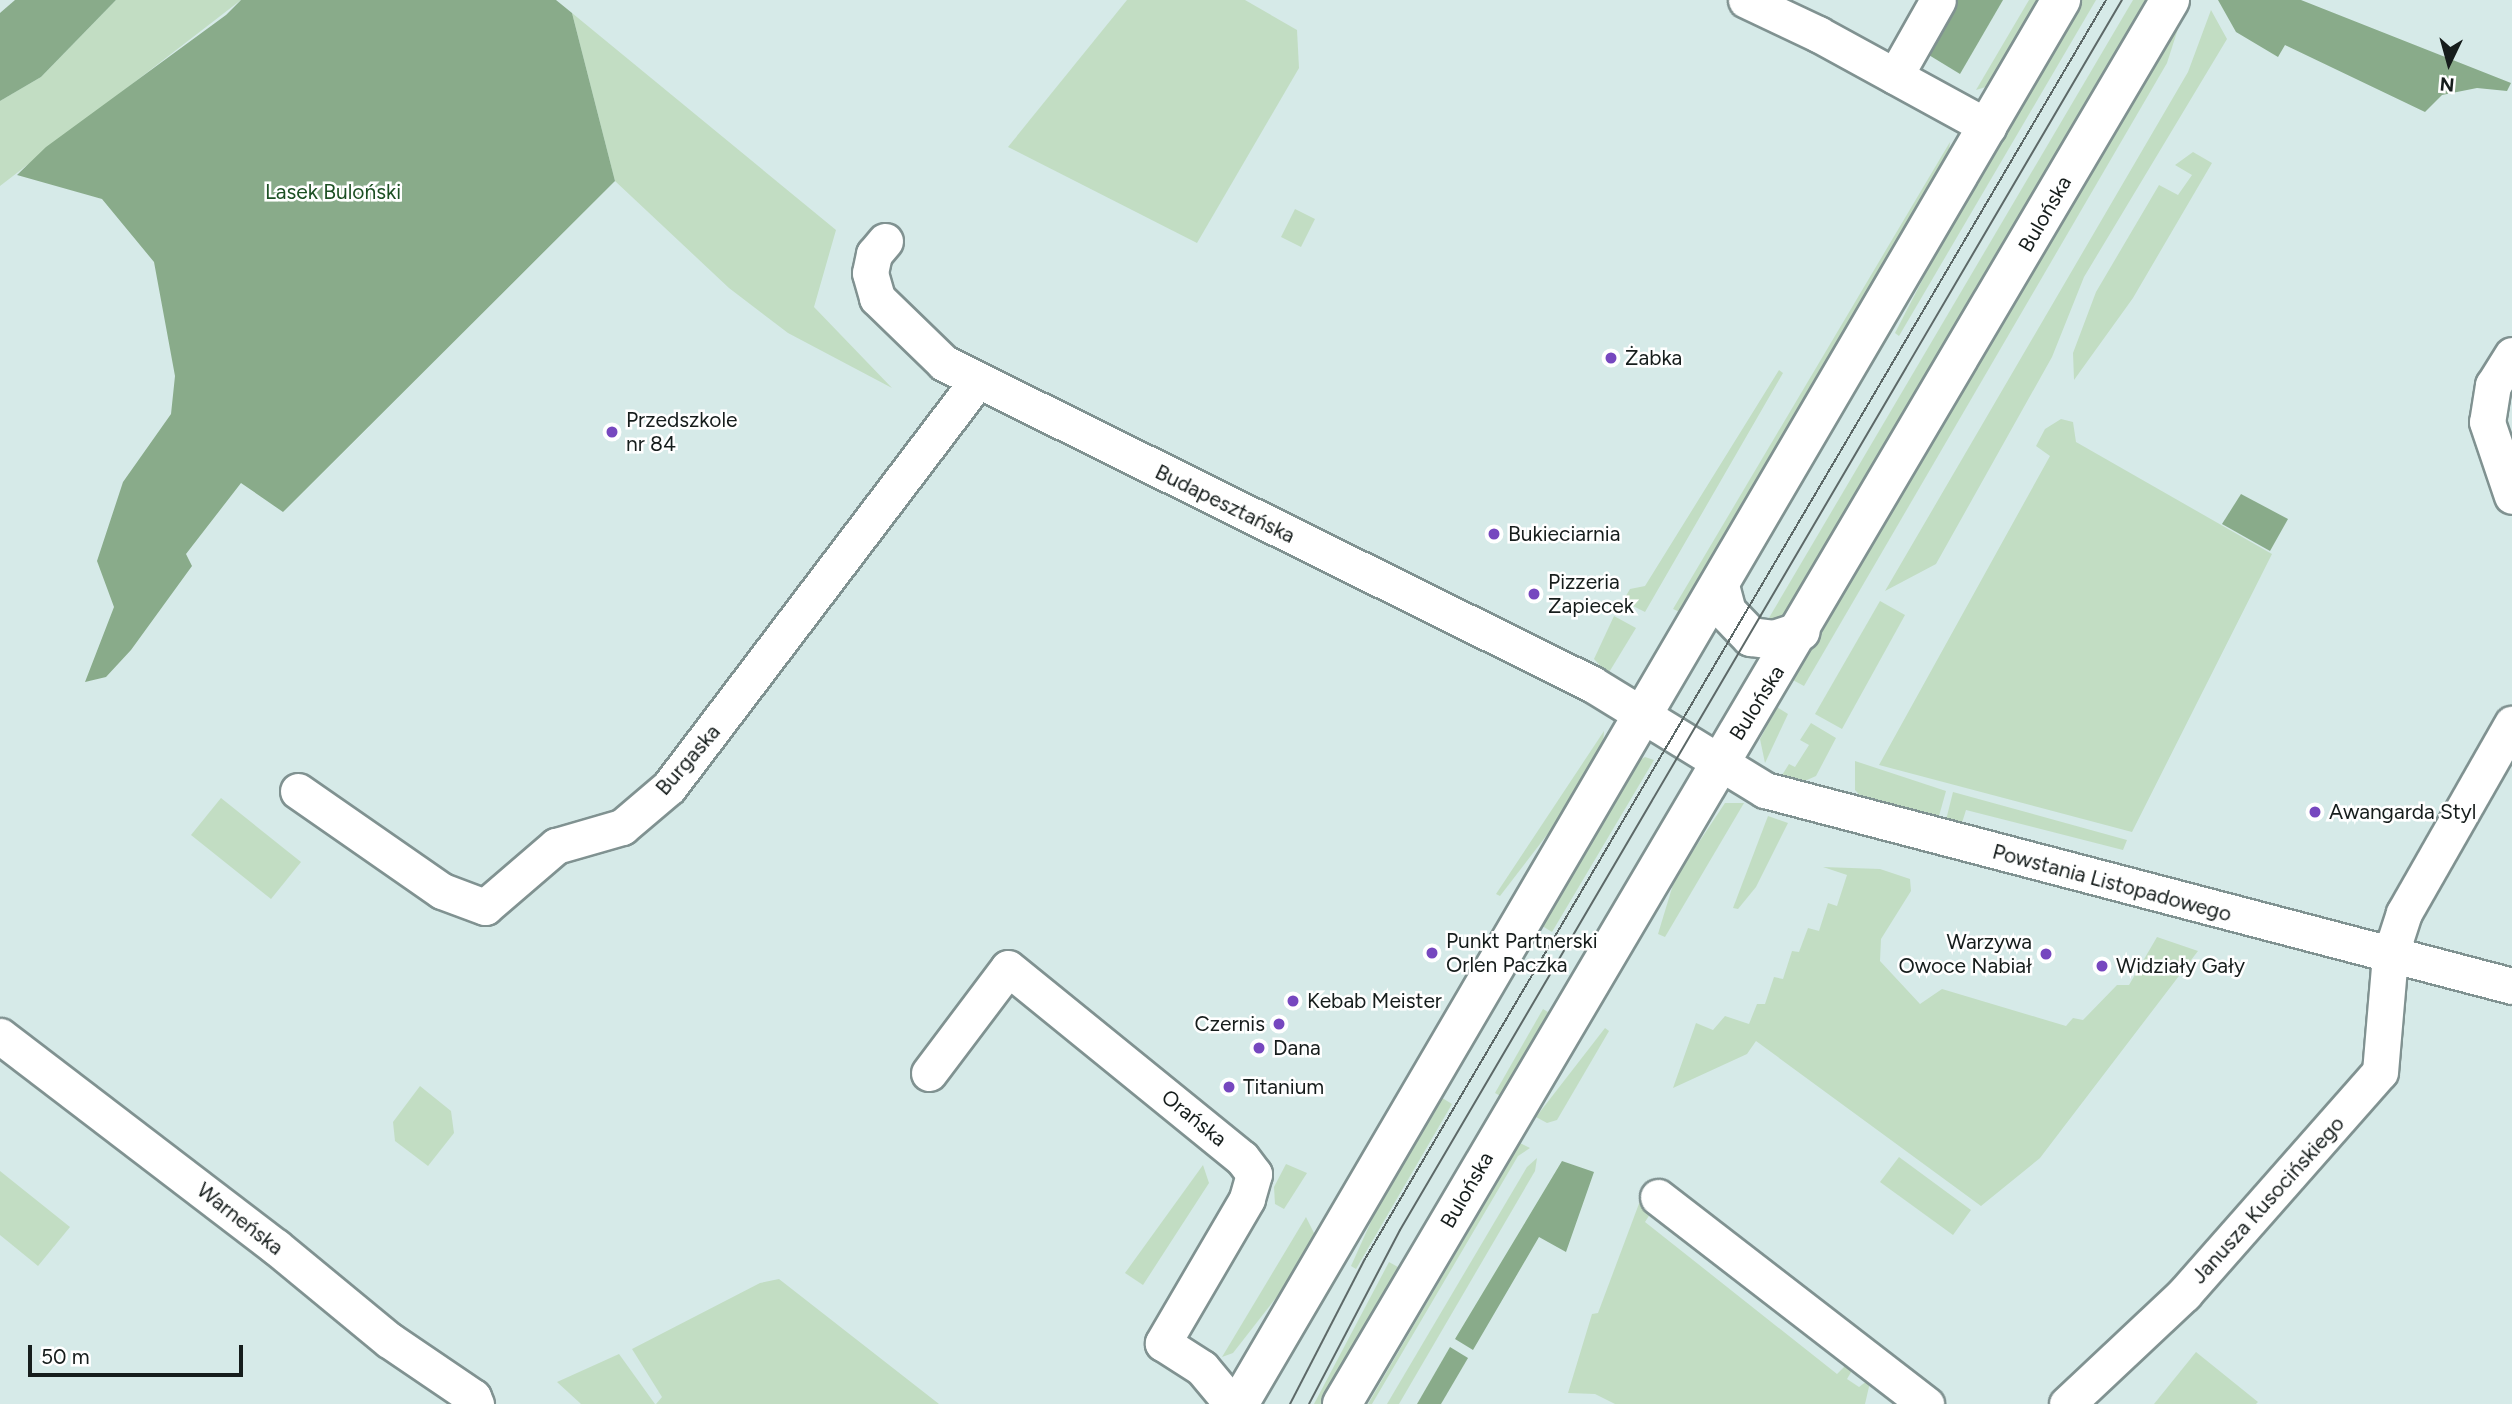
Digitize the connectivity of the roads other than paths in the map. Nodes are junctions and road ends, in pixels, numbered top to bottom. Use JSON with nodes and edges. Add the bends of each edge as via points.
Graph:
{"nodes":[{"id":1,"x":1746,"y":0,"type":"edge"},
{"id":2,"x":1937,"y":0,"type":"edge"},
{"id":3,"x":2061,"y":0,"type":"edge"},
{"id":4,"x":2170,"y":0,"type":"edge"},
{"id":5,"x":1895,"y":76,"type":"junction"},
{"id":6,"x":1988,"y":127,"type":"junction"},
{"id":7,"x":886,"y":241,"type":"dead end"},
{"id":8,"x":2512,"y":355,"type":"edge"},
{"id":9,"x":977,"y":381,"type":"junction"},
{"id":10,"x":2512,"y":496,"type":"edge"},
{"id":11,"x":1720,"y":586,"type":"junction"},
{"id":12,"x":1801,"y":631,"type":"junction"},
{"id":13,"x":1645,"y":714,"type":"junction"},
{"id":14,"x":2512,"y":724,"type":"edge"},
{"id":15,"x":1718,"y":764,"type":"junction"},
{"id":16,"x":298,"y":791,"type":"dead end"},
{"id":17,"x":2390,"y":956,"type":"junction"},
{"id":18,"x":2512,"y":986,"type":"edge"},
{"id":19,"x":0,"y":1036,"type":"edge"},
{"id":20,"x":929,"y":1073,"type":"dead end"},
{"id":21,"x":1658,"y":1197,"type":"dead end"},
{"id":22,"x":476,"y":1404,"type":"edge"},
{"id":23,"x":1232,"y":1404,"type":"edge"},
{"id":24,"x":1239,"y":1404,"type":"edge"},
{"id":25,"x":1342,"y":1404,"type":"edge"},
{"id":26,"x":1926,"y":1404,"type":"edge"},
{"id":27,"x":2067,"y":1404,"type":"edge"}],
"edges":[{"from":1,"to":5,"type":"street"},
{"from":2,"to":5,"type":"street"},
{"from":3,"to":6,"type":"main road"},
{"from":4,"to":12,"type":"main road","name":"Bulońska"},
{"from":5,"to":6,"type":"street"},
{"from":6,"to":11,"type":"main road"},
{"from":7,"to":9,"type":"street","name":"Budapesztańska","via":[[874,254],[870,273],[877,298],[944,363]]},
{"from":8,"to":10,"type":"street","via":[[2493,385],[2487,422]]},
{"from":9,"to":13,"type":"street","name":"Budapesztańska"},
{"from":9,"to":16,"type":"street","name":"Burgaska","via":[[686,765],[622,827],[556,846],[485,907],[442,891]]},
{"from":11,"to":12,"type":"main road","via":[[1727,612],[1751,637],[1774,640]]},
{"from":11,"to":13,"type":"main road"},
{"from":12,"to":15,"type":"main road","name":"Bulońska"},
{"from":13,"to":15,"type":"street","name":"Budapesztańska"},
{"from":13,"to":24,"type":"main road"},
{"from":14,"to":17,"type":"street","name":"Janusza Kusocińskiego","via":[[2404,913]]},
{"from":15,"to":17,"type":"street","name":"Powstania Listopadowego","via":[[1781,796]]},
{"from":15,"to":25,"type":"main road","name":"Bulońska"},
{"from":17,"to":18,"type":"street","name":"Powstania Listopadowego"},
{"from":17,"to":27,"type":"street","name":"Janusza Kusocińskiego","via":[[2380,1072],[2184,1294]]},
{"from":19,"to":22,"type":"street","name":"Warneńska","via":[[276,1247],[389,1340],[473,1397]]},
{"from":20,"to":23,"type":"street","name":"Orańska","via":[[1008,968],[1242,1158],[1254,1174],[1247,1199],[1163,1343],[1202,1368]]},
{"from":21,"to":26,"type":"street"}]}
